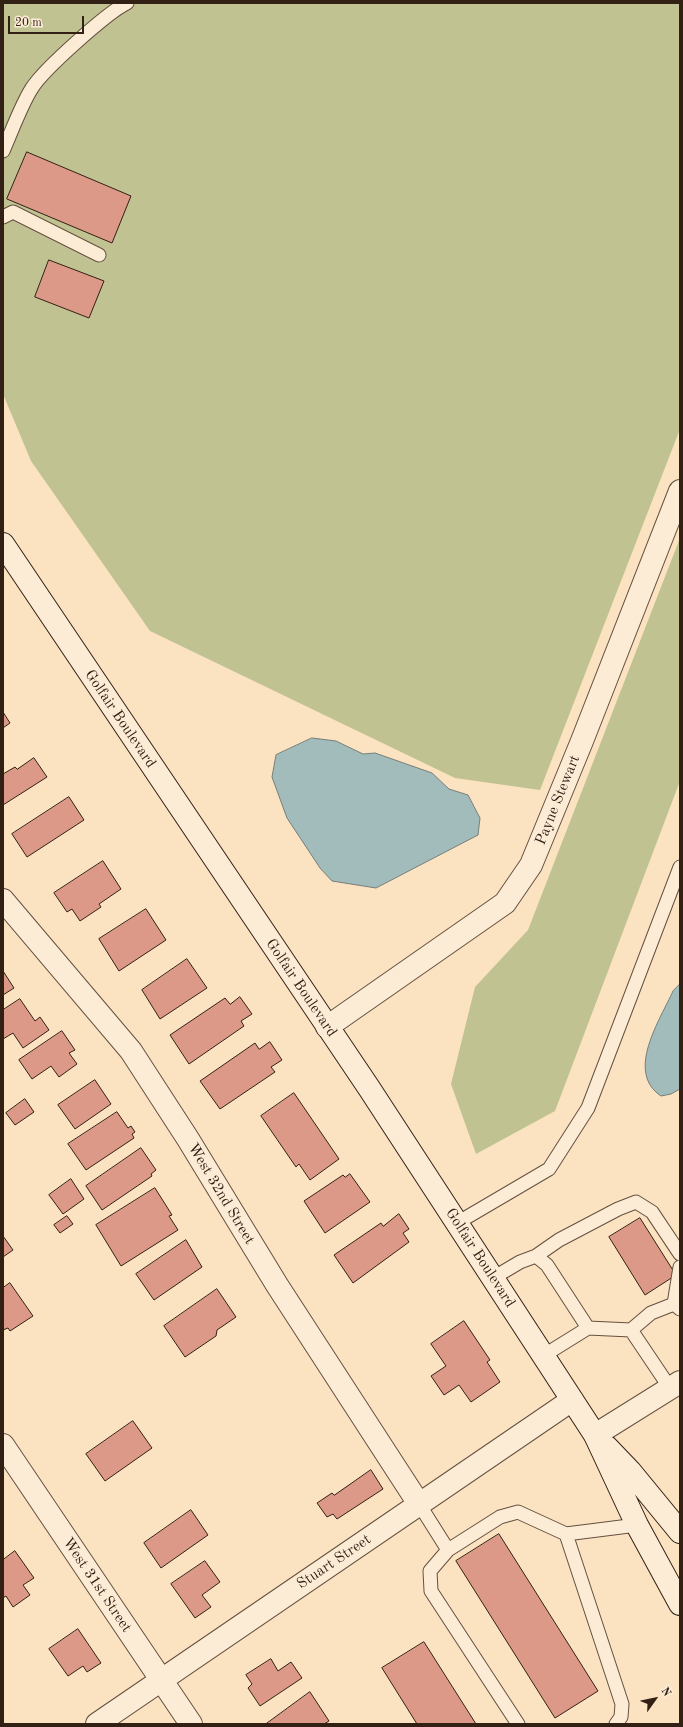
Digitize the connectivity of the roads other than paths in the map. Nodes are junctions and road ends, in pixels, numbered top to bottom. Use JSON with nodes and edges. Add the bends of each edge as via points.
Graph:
{"nodes":[{"id":1,"x":127,"y":3,"type":"edge"},
{"id":2,"x":3,"y":151,"type":"edge"},
{"id":3,"x":3,"y":217,"type":"edge"},
{"id":4,"x":99,"y":255,"type":"dead end"},
{"id":5,"x":680,"y":491,"type":"edge"},
{"id":6,"x":3,"y":544,"type":"edge"},
{"id":7,"x":680,"y":866,"type":"edge"},
{"id":8,"x":675,"y":892,"type":"edge"},
{"id":9,"x":3,"y":900,"type":"edge"},
{"id":10,"x":327,"y":1027,"type":"junction"},
{"id":11,"x":457,"y":1223,"type":"junction"},
{"id":12,"x":680,"y":1254,"type":"edge"},
{"id":13,"x":536,"y":1256,"type":"junction"},
{"id":14,"x":680,"y":1267,"type":"edge"},
{"id":15,"x":493,"y":1278,"type":"junction"},
{"id":16,"x":677,"y":1307,"type":"edge"},
{"id":17,"x":588,"y":1328,"type":"junction"},
{"id":18,"x":631,"y":1330,"type":"junction"},
{"id":19,"x":543,"y":1356,"type":"junction"},
{"id":20,"x":675,"y":1385,"type":"edge"},
{"id":21,"x":572,"y":1400,"type":"junction"},
{"id":22,"x":595,"y":1435,"type":"junction"},
{"id":23,"x":3,"y":1445,"type":"edge"},
{"id":24,"x":419,"y":1504,"type":"junction"},
{"id":25,"x":636,"y":1522,"type":"junction"},
{"id":26,"x":678,"y":1524,"type":"edge"},
{"id":27,"x":566,"y":1534,"type":"junction"},
{"id":28,"x":448,"y":1550,"type":"junction"},
{"id":29,"x":680,"y":1604,"type":"edge"},
{"id":30,"x":161,"y":1680,"type":"junction"},
{"id":31,"x":97,"y":1724,"type":"edge"},
{"id":32,"x":191,"y":1724,"type":"edge"},
{"id":33,"x":518,"y":1724,"type":"edge"},
{"id":34,"x":616,"y":1724,"type":"edge"}],
"edges":[{"from":1,"to":2,"type":"lane","via":[[91,31],[32,88]]},
{"from":3,"to":4,"type":"lane","via":[[12,212]]},
{"from":5,"to":10,"type":"street","name":"Payne Stewart","via":[[531,865],[504,903]]},
{"from":6,"to":10,"type":"street","name":"Golfair Boulevard"},
{"from":7,"to":8,"type":"lane"},
{"from":8,"to":11,"type":"lane","via":[[588,1108],[549,1169]]},
{"from":9,"to":24,"type":"street","name":"West 32nd Street","via":[[131,1051]]},
{"from":10,"to":11,"type":"street","name":"Golfair Boulevard"},
{"from":11,"to":15,"type":"street","name":"Golfair Boulevard"},
{"from":12,"to":13,"type":"lane","via":[[652,1212],[636,1202],[559,1240]]},
{"from":13,"to":15,"type":"lane"},
{"from":13,"to":17,"type":"lane","via":[[547,1265]]},
{"from":14,"to":16,"type":"lane"},
{"from":15,"to":19,"type":"street","name":"Golfair Boulevard"},
{"from":16,"to":18,"type":"lane","via":[[651,1313]]},
{"from":17,"to":18,"type":"lane"},
{"from":17,"to":19,"type":"lane"},
{"from":18,"to":20,"type":"lane"},
{"from":19,"to":21,"type":"street","name":"Golfair Boulevard"},
{"from":20,"to":22,"type":"street"},
{"from":21,"to":22,"type":"street","name":"Golfair Boulevard"},
{"from":21,"to":24,"type":"street","name":"Stuart Street"},
{"from":22,"to":25,"type":"street","name":"Golfair Boulevard"},
{"from":22,"to":26,"type":"street","name":"Golfair Boulevard"},
{"from":23,"to":30,"type":"street","name":"West 31st Street"},
{"from":24,"to":28,"type":"lane"},
{"from":24,"to":30,"type":"street","name":"Stuart Street"},
{"from":25,"to":27,"type":"lane"},
{"from":25,"to":29,"type":"street","name":"Golfair Boulevard"},
{"from":27,"to":28,"type":"lane","via":[[518,1512],[500,1517]]},
{"from":27,"to":34,"type":"lane","via":[[622,1704],[621,1717]]},
{"from":28,"to":33,"type":"lane","via":[[430,1571],[431,1591]]},
{"from":30,"to":31,"type":"street","name":"Stuart Street"},
{"from":30,"to":32,"type":"street","name":"West 31st Street"}]}
